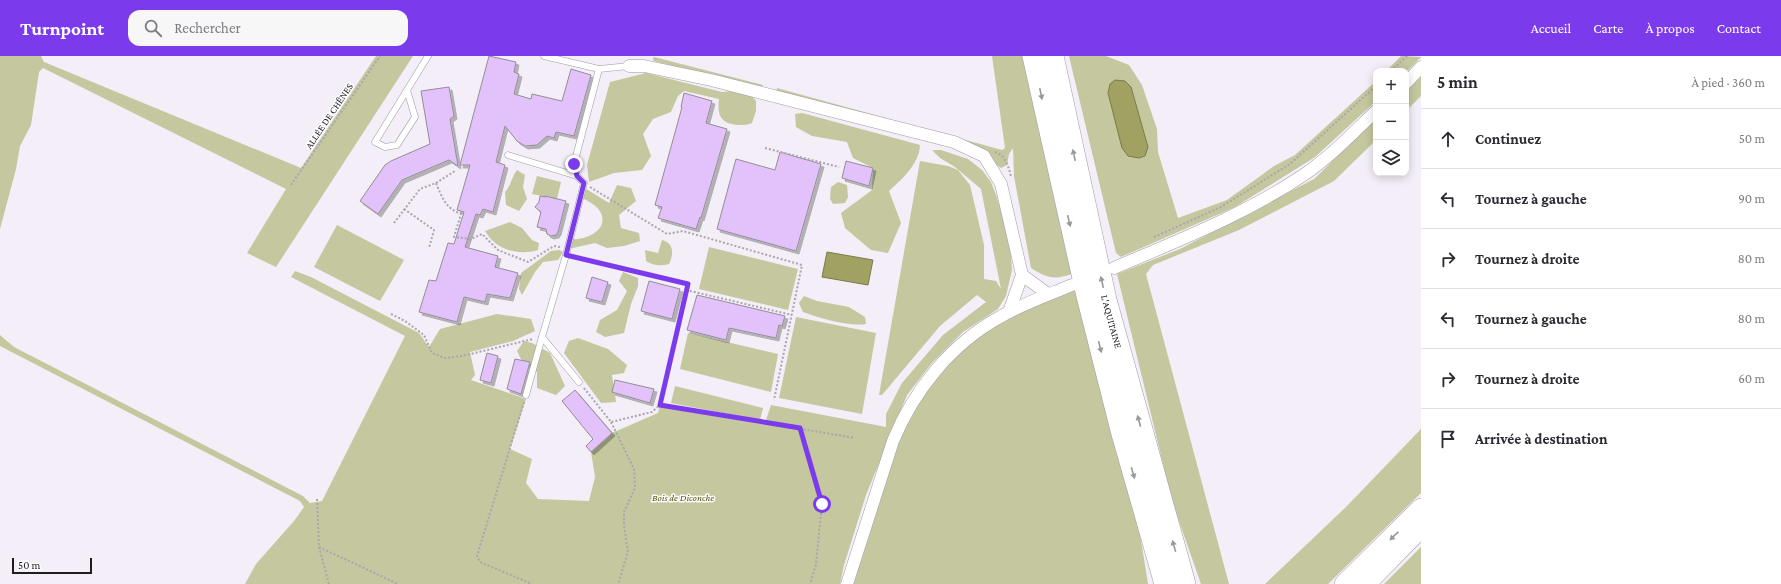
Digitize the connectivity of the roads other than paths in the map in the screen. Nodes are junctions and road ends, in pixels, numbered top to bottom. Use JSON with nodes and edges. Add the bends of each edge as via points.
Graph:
{"nodes":[{"id":1,"x":428,"y":56,"type":"edge"},
{"id":2,"x":544,"y":56,"type":"edge"},
{"id":3,"x":1033,"y":56,"type":"edge"},
{"id":4,"x":1053,"y":56,"type":"edge"},
{"id":5,"x":629,"y":66,"type":"joint"},
{"id":6,"x":1421,"y":67,"type":"edge"},
{"id":7,"x":600,"y":69,"type":"junction"},
{"id":8,"x":1421,"y":71,"type":"edge"},
{"id":9,"x":1409,"y":80,"type":"edge"},
{"id":10,"x":1409,"y":81,"type":"edge"},
{"id":11,"x":407,"y":90,"type":"junction"},
{"id":12,"x":1373,"y":114,"type":"edge"},
{"id":13,"x":508,"y":155,"type":"dead end"},
{"id":14,"x":577,"y":176,"type":"junction"},
{"id":15,"x":1114,"y":268,"type":"dead end"},
{"id":16,"x":1022,"y":275,"type":"junction"},
{"id":17,"x":1072,"y":285,"type":"dead end"},
{"id":18,"x":1048,"y":294,"type":"junction"},
{"id":19,"x":1009,"y":312,"type":"junction"},
{"id":20,"x":542,"y":337,"type":"junction"},
{"id":21,"x":579,"y":382,"type":"road end"},
{"id":22,"x":526,"y":395,"type":"road end"},
{"id":23,"x":1421,"y":508,"type":"edge"},
{"id":24,"x":1421,"y":528,"type":"edge"},
{"id":25,"x":846,"y":584,"type":"edge"},
{"id":26,"x":1165,"y":584,"type":"edge"},
{"id":27,"x":1185,"y":584,"type":"edge"},
{"id":28,"x":1344,"y":584,"type":"edge"},
{"id":29,"x":1366,"y":584,"type":"edge"}],
"edges":[{"from":1,"to":11,"type":"lane"},
{"from":2,"to":7,"type":"lane"},
{"from":3,"to":26,"type":"highway","name":"L'AQUITAINE","one_way":true,"via":[[1091,311],[1121,430]]},
{"from":27,"to":4,"type":"highway","name":"L'AQUITAINE","one_way":true,"via":[[1106,300]]},
{"from":5,"to":7,"type":"lane"},
{"from":5,"to":16,"type":"street","via":[[644,66],[725,83],[954,142],[984,156],[1001,184]]},
{"from":6,"to":9,"type":"street"},
{"from":7,"to":14,"type":"lane","via":[[574,164]]},
{"from":8,"to":10,"type":"street"},
{"from":11,"to":11,"type":"lane","via":[[375,142],[385,147],[397,145],[415,117]]},
{"from":12,"to":15,"type":"street","via":[[1307,173],[1245,211]]},
{"from":13,"to":14,"type":"lane"},
{"from":14,"to":20,"type":"lane","via":[[584,183]]},
{"from":16,"to":18,"type":"street"},
{"from":16,"to":19,"type":"street"},
{"from":17,"to":18,"type":"street"},
{"from":18,"to":19,"type":"street"},
{"from":19,"to":25,"type":"street","via":[[958,346],[913,400],[894,441]]},
{"from":20,"to":21,"type":"lane"},
{"from":20,"to":22,"type":"lane"},
{"from":23,"to":28,"type":"highway","one_way":true},
{"from":24,"to":29,"type":"highway"}]}
